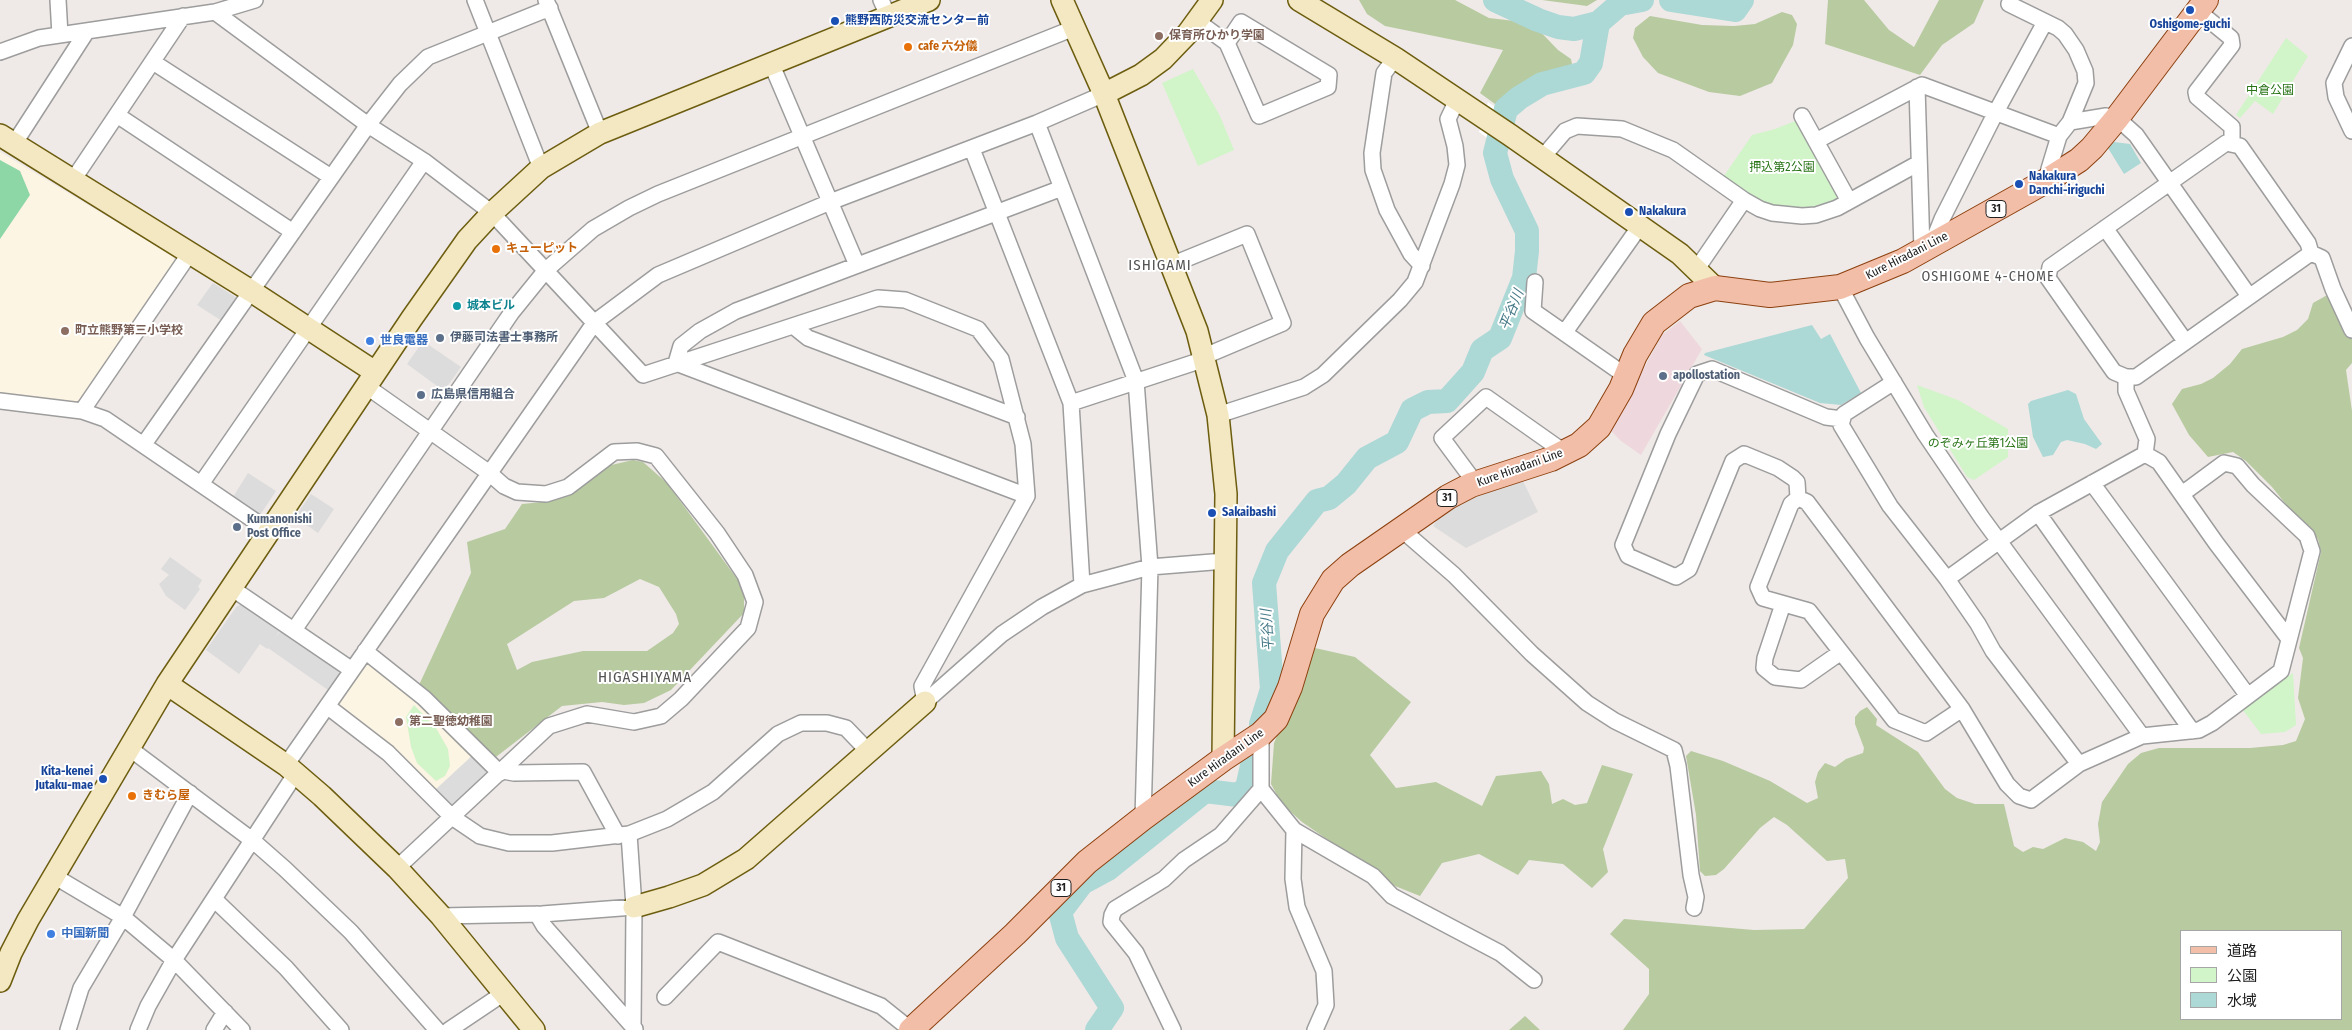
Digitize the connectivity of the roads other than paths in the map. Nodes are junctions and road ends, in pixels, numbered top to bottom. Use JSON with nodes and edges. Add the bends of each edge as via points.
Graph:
{"nodes":[{"id":1,"x":58,"y":0,"type":"edge"},
{"id":2,"x":255,"y":0,"type":"edge"},
{"id":3,"x":475,"y":0,"type":"edge"},
{"id":4,"x":929,"y":0,"type":"edge"},
{"id":5,"x":1062,"y":0,"type":"edge"},
{"id":6,"x":1212,"y":0,"type":"edge"},
{"id":7,"x":1299,"y":0,"type":"edge"},
{"id":8,"x":548,"y":4,"type":"edge"},
{"id":9,"x":2009,"y":4,"type":"dead end"},
{"id":10,"x":2202,"y":5,"type":"edge"},
{"id":11,"x":198,"y":6,"type":"edge"},
{"id":12,"x":1328,"y":7,"type":"edge"},
{"id":13,"x":884,"y":8,"type":"edge"},
{"id":14,"x":215,"y":12,"type":"junction"},
{"id":15,"x":183,"y":16,"type":"junction"},
{"id":16,"x":1197,"y":21,"type":"junction"},
{"id":17,"x":2045,"y":22,"type":"junction"},
{"id":18,"x":1074,"y":28,"type":"junction"},
{"id":19,"x":87,"y":30,"type":"junction"},
{"id":20,"x":487,"y":32,"type":"junction"},
{"id":21,"x":60,"y":35,"type":"junction"},
{"id":22,"x":1227,"y":43,"type":"junction"},
{"id":23,"x":2352,"y":46,"type":"edge"},
{"id":24,"x":0,"y":52,"type":"edge"},
{"id":25,"x":1395,"y":58,"type":"junction"},
{"id":26,"x":152,"y":62,"type":"junction"},
{"id":27,"x":771,"y":63,"type":"junction"},
{"id":28,"x":1917,"y":87,"type":"junction"},
{"id":29,"x":1104,"y":94,"type":"junction"},
{"id":30,"x":1457,"y":100,"type":"junction"},
{"id":31,"x":1996,"y":112,"type":"junction"},
{"id":32,"x":117,"y":114,"type":"junction"},
{"id":33,"x":1802,"y":116,"type":"dead end"},
{"id":34,"x":2117,"y":118,"type":"junction"},
{"id":35,"x":2070,"y":122,"type":"junction"},
{"id":36,"x":1037,"y":123,"type":"junction"},
{"id":37,"x":368,"y":125,"type":"junction"},
{"id":38,"x":2352,"y":131,"type":"edge"},
{"id":39,"x":600,"y":133,"type":"junction"},
{"id":40,"x":802,"y":136,"type":"junction"},
{"id":41,"x":2059,"y":136,"type":"junction"},
{"id":42,"x":7,"y":140,"type":"edge"},
{"id":43,"x":1816,"y":141,"type":"junction"},
{"id":44,"x":2232,"y":144,"type":"junction"},
{"id":45,"x":972,"y":149,"type":"junction"},
{"id":46,"x":1542,"y":158,"type":"junction"},
{"id":47,"x":424,"y":161,"type":"junction"},
{"id":48,"x":1919,"y":163,"type":"junction"},
{"id":49,"x":541,"y":168,"type":"junction"},
{"id":50,"x":331,"y":177,"type":"junction"},
{"id":51,"x":2050,"y":178,"type":"junction"},
{"id":52,"x":73,"y":180,"type":"junction"},
{"id":53,"x":2171,"y":183,"type":"junction"},
{"id":54,"x":1062,"y":188,"type":"junction"},
{"id":55,"x":1744,"y":200,"type":"junction"},
{"id":56,"x":1849,"y":201,"type":"junction"},
{"id":57,"x":830,"y":202,"type":"junction"},
{"id":58,"x":996,"y":212,"type":"junction"},
{"id":59,"x":492,"y":213,"type":"junction"},
{"id":60,"x":1640,"y":226,"type":"junction"},
{"id":61,"x":2105,"y":228,"type":"junction"},
{"id":62,"x":293,"y":232,"type":"junction"},
{"id":63,"x":1927,"y":247,"type":"junction"},
{"id":64,"x":2311,"y":252,"type":"junction"},
{"id":65,"x":190,"y":253,"type":"junction"},
{"id":66,"x":856,"y":265,"type":"junction"},
{"id":67,"x":1171,"y":265,"type":"junction"},
{"id":68,"x":1422,"y":266,"type":"junction"},
{"id":69,"x":546,"y":270,"type":"junction"},
{"id":70,"x":1696,"y":270,"type":"junction"},
{"id":71,"x":1535,"y":282,"type":"dead end"},
{"id":72,"x":1840,"y":287,"type":"junction"},
{"id":73,"x":1714,"y":288,"type":"junction"},
{"id":74,"x":252,"y":291,"type":"junction"},
{"id":75,"x":2249,"y":296,"type":"junction"},
{"id":76,"x":595,"y":322,"type":"junction"},
{"id":77,"x":793,"y":326,"type":"junction"},
{"id":78,"x":309,"y":328,"type":"junction"},
{"id":79,"x":2352,"y":330,"type":"edge"},
{"id":80,"x":1565,"y":332,"type":"junction"},
{"id":81,"x":2185,"y":341,"type":"junction"},
{"id":82,"x":1205,"y":357,"type":"junction"},
{"id":83,"x":676,"y":363,"type":"junction"},
{"id":84,"x":1626,"y":376,"type":"junction"},
{"id":85,"x":2126,"y":377,"type":"junction"},
{"id":86,"x":370,"y":379,"type":"junction"},
{"id":87,"x":1136,"y":381,"type":"junction"},
{"id":88,"x":1894,"y":382,"type":"junction"},
{"id":89,"x":0,"y":401,"type":"edge"},
{"id":90,"x":1071,"y":403,"type":"junction"},
{"id":91,"x":82,"y":411,"type":"junction"},
{"id":92,"x":1218,"y":415,"type":"junction"},
{"id":93,"x":1016,"y":417,"type":"junction"},
{"id":94,"x":1842,"y":419,"type":"junction"},
{"id":95,"x":430,"y":431,"type":"junction"},
{"id":96,"x":144,"y":444,"type":"junction"},
{"id":97,"x":1564,"y":452,"type":"junction"},
{"id":98,"x":2145,"y":454,"type":"junction"},
{"id":99,"x":488,"y":472,"type":"junction"},
{"id":100,"x":2092,"y":483,"type":"junction"},
{"id":101,"x":201,"y":484,"type":"junction"},
{"id":102,"x":1476,"y":484,"type":"junction"},
{"id":103,"x":2182,"y":494,"type":"junction"},
{"id":104,"x":1027,"y":496,"type":"junction"},
{"id":105,"x":1798,"y":498,"type":"junction"},
{"id":106,"x":2038,"y":513,"type":"junction"},
{"id":107,"x":268,"y":530,"type":"junction"},
{"id":108,"x":1401,"y":530,"type":"junction"},
{"id":109,"x":1999,"y":542,"type":"junction"},
{"id":110,"x":1225,"y":561,"type":"junction"},
{"id":111,"x":1150,"y":567,"type":"junction"},
{"id":112,"x":1947,"y":579,"type":"junction"},
{"id":113,"x":1082,"y":585,"type":"junction"},
{"id":114,"x":230,"y":586,"type":"junction"},
{"id":115,"x":1783,"y":604,"type":"junction"},
{"id":116,"x":294,"y":630,"type":"junction"},
{"id":117,"x":2289,"y":639,"type":"junction"},
{"id":118,"x":365,"y":651,"type":"junction"},
{"id":119,"x":1841,"y":652,"type":"junction"},
{"id":120,"x":352,"y":670,"type":"junction"},
{"id":121,"x":167,"y":684,"type":"junction"},
{"id":122,"x":2248,"y":696,"type":"junction"},
{"id":123,"x":925,"y":702,"type":"junction"},
{"id":124,"x":327,"y":706,"type":"junction"},
{"id":125,"x":1962,"y":709,"type":"junction"},
{"id":126,"x":2192,"y":731,"type":"junction"},
{"id":127,"x":1261,"y":734,"type":"junction"},
{"id":128,"x":2142,"y":736,"type":"junction"},
{"id":129,"x":129,"y":748,"type":"junction"},
{"id":130,"x":869,"y":752,"type":"junction"},
{"id":131,"x":1223,"y":759,"type":"junction"},
{"id":132,"x":2079,"y":764,"type":"junction"},
{"id":133,"x":291,"y":769,"type":"junction"},
{"id":134,"x":501,"y":772,"type":"junction"},
{"id":135,"x":1261,"y":789,"type":"junction"},
{"id":136,"x":190,"y":794,"type":"junction"},
{"id":137,"x":452,"y":817,"type":"junction"},
{"id":138,"x":1144,"y":818,"type":"junction"},
{"id":139,"x":1294,"y":830,"type":"junction"},
{"id":140,"x":624,"y":835,"type":"junction"},
{"id":141,"x":252,"y":840,"type":"junction"},
{"id":142,"x":397,"y":868,"type":"junction"},
{"id":143,"x":54,"y":876,"type":"junction"},
{"id":144,"x":214,"y":898,"type":"junction"},
{"id":145,"x":634,"y":906,"type":"junction"},
{"id":146,"x":1694,"y":908,"type":"dead end"},
{"id":147,"x":538,"y":914,"type":"junction"},
{"id":148,"x":441,"y":916,"type":"junction"},
{"id":149,"x":123,"y":917,"type":"junction"},
{"id":150,"x":174,"y":960,"type":"junction"},
{"id":151,"x":1534,"y":980,"type":"dead end"},
{"id":152,"x":0,"y":981,"type":"edge"},
{"id":153,"x":504,"y":993,"type":"junction"},
{"id":154,"x":665,"y":997,"type":"dead end"},
{"id":155,"x":225,"y":1012,"type":"junction"},
{"id":156,"x":635,"y":1028,"type":"edge"},
{"id":157,"x":1319,"y":1028,"type":"edge"},
{"id":158,"x":68,"y":1030,"type":"edge"},
{"id":159,"x":138,"y":1030,"type":"edge"},
{"id":160,"x":214,"y":1030,"type":"edge"},
{"id":161,"x":242,"y":1030,"type":"edge"},
{"id":162,"x":341,"y":1030,"type":"edge"},
{"id":163,"x":437,"y":1030,"type":"edge"},
{"id":164,"x":449,"y":1030,"type":"edge"},
{"id":165,"x":534,"y":1030,"type":"edge"},
{"id":166,"x":911,"y":1030,"type":"edge"},
{"id":167,"x":1173,"y":1030,"type":"edge"}],
"edges":[{"from":1,"to":21,"type":"street"},
{"from":2,"to":14,"type":"street"},
{"from":3,"to":20,"type":"street"},
{"from":4,"to":13,"type":"street"},
{"from":5,"to":18,"type":"street"},
{"from":6,"to":16,"type":"street"},
{"from":7,"to":12,"type":"street"},
{"from":8,"to":20,"type":"street"},
{"from":8,"to":39,"type":"street"},
{"from":9,"to":17,"type":"street"},
{"from":10,"to":34,"type":"main road","name":"Kure Hiradani Line","number":"31"},
{"from":10,"to":44,"type":"street","via":[[2231,38],[2232,45],[2196,92],[2232,127]]},
{"from":11,"to":14,"type":"street"},
{"from":11,"to":15,"type":"street"},
{"from":12,"to":25,"type":"street"},
{"from":13,"to":27,"type":"street"},
{"from":14,"to":37,"type":"street"},
{"from":15,"to":19,"type":"street"},
{"from":15,"to":26,"type":"street"},
{"from":16,"to":22,"type":"street"},
{"from":16,"to":29,"type":"street","via":[[1163,59],[1141,75]]},
{"from":17,"to":31,"type":"street"},
{"from":17,"to":35,"type":"street","via":[[2065,34],[2085,72],[2086,83]]},
{"from":18,"to":29,"type":"street"},
{"from":18,"to":40,"type":"street"},
{"from":19,"to":21,"type":"street"},
{"from":19,"to":42,"type":"street"},
{"from":20,"to":37,"type":"street","via":[[428,57],[400,84]]},
{"from":20,"to":49,"type":"street"},
{"from":21,"to":24,"type":"street","via":[[39,38]]},
{"from":22,"to":22,"type":"street","via":[[1241,22],[1330,75],[1328,87],[1259,116]]},
{"from":23,"to":38,"type":"street","via":[[2334,83],[2336,97]]},
{"from":25,"to":30,"type":"street"},
{"from":25,"to":68,"type":"street","via":[[1384,73],[1372,153],[1373,170],[1387,210],[1411,254]]},
{"from":26,"to":32,"type":"street"},
{"from":26,"to":50,"type":"street"},
{"from":27,"to":39,"type":"street"},
{"from":27,"to":40,"type":"street"},
{"from":28,"to":31,"type":"street","via":[[1922,85]]},
{"from":28,"to":43,"type":"street"},
{"from":28,"to":48,"type":"street"},
{"from":29,"to":36,"type":"street"},
{"from":29,"to":67,"type":"street"},
{"from":30,"to":46,"type":"street"},
{"from":30,"to":68,"type":"street","via":[[1448,119],[1457,165]]},
{"from":31,"to":41,"type":"street"},
{"from":31,"to":63,"type":"street"},
{"from":32,"to":52,"type":"street"},
{"from":32,"to":62,"type":"street"},
{"from":33,"to":43,"type":"street"},
{"from":34,"to":35,"type":"street","via":[[2106,116]]},
{"from":34,"to":51,"type":"main road","name":"Kure Hiradani Line","number":"31","via":[[2079,160]]},
{"from":34,"to":53,"type":"street","via":[[2136,135]]},
{"from":35,"to":41,"type":"street"},
{"from":36,"to":45,"type":"street"},
{"from":36,"to":54,"type":"street"},
{"from":37,"to":47,"type":"street"},
{"from":37,"to":50,"type":"street"},
{"from":39,"to":49,"type":"street"},
{"from":40,"to":57,"type":"street"},
{"from":40,"to":69,"type":"street","via":[[629,208],[594,229]]},
{"from":41,"to":51,"type":"street","via":[[2049,170]]},
{"from":42,"to":52,"type":"street"},
{"from":43,"to":56,"type":"street"},
{"from":44,"to":53,"type":"street","via":[[2226,143]]},
{"from":44,"to":64,"type":"street","via":[[2240,146],[2308,243]]},
{"from":45,"to":57,"type":"street"},
{"from":45,"to":58,"type":"street"},
{"from":46,"to":55,"type":"street","via":[[1565,132],[1577,126],[1622,129],[1673,150]]},
{"from":46,"to":60,"type":"street"},
{"from":47,"to":59,"type":"street"},
{"from":47,"to":78,"type":"street"},
{"from":48,"to":56,"type":"street"},
{"from":48,"to":63,"type":"street"},
{"from":49,"to":59,"type":"street"},
{"from":50,"to":62,"type":"street"},
{"from":51,"to":63,"type":"main road","name":"Kure Hiradani Line","number":"31"},
{"from":52,"to":65,"type":"street"},
{"from":53,"to":61,"type":"street"},
{"from":53,"to":75,"type":"street"},
{"from":54,"to":58,"type":"street"},
{"from":54,"to":87,"type":"street"},
{"from":55,"to":56,"type":"street","via":[[1772,213],[1802,216],[1825,212]]},
{"from":55,"to":70,"type":"street"},
{"from":57,"to":66,"type":"street"},
{"from":57,"to":76,"type":"street","via":[[658,275]]},
{"from":58,"to":66,"type":"street"},
{"from":58,"to":90,"type":"street"},
{"from":59,"to":69,"type":"street"},
{"from":59,"to":86,"type":"street","via":[[467,240]]},
{"from":60,"to":70,"type":"street","via":[[1680,254]]},
{"from":60,"to":80,"type":"street"},
{"from":61,"to":81,"type":"street"},
{"from":61,"to":85,"type":"street","via":[[2050,266],[2048,278],[2114,372]]},
{"from":62,"to":74,"type":"street"},
{"from":63,"to":72,"type":"main road","name":"Kure Hiradani Line","number":"31"},
{"from":64,"to":75,"type":"street"},
{"from":64,"to":79,"type":"street","via":[[2322,258]]},
{"from":65,"to":74,"type":"street"},
{"from":65,"to":91,"type":"street"},
{"from":66,"to":83,"type":"street","via":[[736,311],[681,346]]},
{"from":67,"to":82,"type":"street"},
{"from":67,"to":82,"type":"street","via":[[1247,234],[1283,323]]},
{"from":68,"to":92,"type":"street","via":[[1416,282],[1400,300],[1323,375],[1304,387]]},
{"from":69,"to":76,"type":"street"},
{"from":69,"to":95,"type":"street","via":[[512,312]]},
{"from":70,"to":73,"type":"street"},
{"from":71,"to":80,"type":"street","via":[[1532,311]]},
{"from":72,"to":73,"type":"main road","name":"Kure Hiradani Line","number":"31","via":[[1770,296]]},
{"from":72,"to":88,"type":"street"},
{"from":73,"to":84,"type":"main road","name":"Kure Hiradani Line","number":"31","via":[[1689,296],[1654,324]]},
{"from":74,"to":78,"type":"street"},
{"from":74,"to":96,"type":"street"},
{"from":75,"to":81,"type":"street"},
{"from":76,"to":83,"type":"street","via":[[644,375]]},
{"from":76,"to":99,"type":"street"},
{"from":77,"to":83,"type":"street"},
{"from":77,"to":93,"type":"street","via":[[808,338]]},
{"from":77,"to":93,"type":"street","via":[[878,298],[904,300],[978,329],[1002,359]]},
{"from":78,"to":86,"type":"street"},
{"from":78,"to":101,"type":"street"},
{"from":80,"to":84,"type":"street"},
{"from":81,"to":85,"type":"street","via":[[2136,377]]},
{"from":82,"to":87,"type":"street"},
{"from":82,"to":92,"type":"street"},
{"from":83,"to":104,"type":"street"},
{"from":84,"to":97,"type":"main road","name":"Kure Hiradani Line","number":"31","via":[[1599,427],[1580,445]]},
{"from":85,"to":98,"type":"street","via":[[2126,391],[2147,439]]},
{"from":86,"to":95,"type":"street"},
{"from":86,"to":107,"type":"street"},
{"from":87,"to":90,"type":"street"},
{"from":87,"to":111,"type":"street"},
{"from":88,"to":94,"type":"street","via":[[1844,414]]},
{"from":88,"to":109,"type":"street","via":[[1925,434]]},
{"from":89,"to":91,"type":"street"},
{"from":90,"to":113,"type":"street"},
{"from":91,"to":96,"type":"street","via":[[105,419]]},
{"from":92,"to":110,"type":"street","via":[[1226,494]]},
{"from":93,"to":104,"type":"street","via":[[1023,444]]},
{"from":94,"to":105,"type":"street","via":[[1826,417],[1712,369],[1697,374],[1668,434],[1623,545],[1628,556],[1676,577],[1689,569],[1733,461],[1744,454],[1793,478],[1797,482]]},
{"from":94,"to":112,"type":"street","via":[[1841,425],[1890,506]]},
{"from":95,"to":99,"type":"street"},
{"from":95,"to":116,"type":"street"},
{"from":96,"to":101,"type":"street"},
{"from":97,"to":102,"type":"main road","name":"Kure Hiradani Line","number":"31"},
{"from":97,"to":102,"type":"street","via":[[1486,397],[1442,438]]},
{"from":98,"to":100,"type":"street"},
{"from":98,"to":103,"type":"street","via":[[2159,462]]},
{"from":99,"to":118,"type":"street"},
{"from":99,"to":134,"type":"street","via":[[517,492],[546,494],[568,487],[614,452],[637,451],[656,456],[717,533],[745,575],[755,602],[748,628],[661,716],[634,722],[587,714],[549,726]]},
{"from":100,"to":106,"type":"street"},
{"from":100,"to":122,"type":"street"},
{"from":101,"to":107,"type":"street"},
{"from":102,"to":108,"type":"main road","name":"Kure Hiradani Line","number":"31","via":[[1448,497]]},
{"from":103,"to":117,"type":"street"},
{"from":103,"to":117,"type":"street","via":[[2224,463],[2237,466],[2307,536],[2312,551]]},
{"from":104,"to":123,"type":"street","via":[[922,686]]},
{"from":105,"to":115,"type":"street","via":[[1791,504],[1758,587],[1762,598]]},
{"from":105,"to":125,"type":"street","via":[[1807,502]]},
{"from":106,"to":109,"type":"street"},
{"from":106,"to":126,"type":"street"},
{"from":107,"to":114,"type":"street"},
{"from":108,"to":127,"type":"main road","name":"Kure Hiradani Line","number":"31","via":[[1332,580],[1312,614],[1290,687],[1276,719]]},
{"from":108,"to":146,"type":"street","via":[[1454,575],[1532,654],[1587,703],[1615,721],[1674,750],[1696,897]]},
{"from":109,"to":112,"type":"street"},
{"from":109,"to":128,"type":"street"},
{"from":110,"to":111,"type":"street"},
{"from":110,"to":131,"type":"street"},
{"from":111,"to":113,"type":"street"},
{"from":111,"to":138,"type":"street"},
{"from":112,"to":132,"type":"street","via":[[1993,652]]},
{"from":113,"to":123,"type":"street","via":[[1002,634]]},
{"from":114,"to":116,"type":"street"},
{"from":114,"to":121,"type":"street"},
{"from":115,"to":119,"type":"street","via":[[1810,611]]},
{"from":115,"to":119,"type":"street","via":[[1764,658],[1764,668],[1775,677],[1801,680]]},
{"from":116,"to":120,"type":"street"},
{"from":117,"to":122,"type":"street","via":[[2280,671]]},
{"from":118,"to":120,"type":"street"},
{"from":118,"to":134,"type":"street","via":[[424,698]]},
{"from":119,"to":125,"type":"street","via":[[1894,720],[1926,733]]},
{"from":120,"to":124,"type":"street"},
{"from":121,"to":129,"type":"street"},
{"from":121,"to":133,"type":"street"},
{"from":122,"to":126,"type":"street","via":[[2212,723]]},
{"from":123,"to":130,"type":"street"},
{"from":124,"to":133,"type":"street"},
{"from":124,"to":137,"type":"street","via":[[388,753]]},
{"from":125,"to":132,"type":"street","via":[[2007,784],[2019,796],[2031,800]]},
{"from":126,"to":128,"type":"street"},
{"from":127,"to":131,"type":"main road","name":"Kure Hiradani Line","number":"31"},
{"from":127,"to":135,"type":"street"},
{"from":128,"to":132,"type":"street"},
{"from":129,"to":136,"type":"street"},
{"from":129,"to":143,"type":"street"},
{"from":130,"to":140,"type":"street","via":[[846,728],[827,723],[801,723],[778,734],[713,792],[667,818]]},
{"from":130,"to":145,"type":"street","via":[[746,859],[703,884],[669,898]]},
{"from":131,"to":138,"type":"main road","name":"Kure Hiradani Line","number":"31"},
{"from":133,"to":141,"type":"street"},
{"from":133,"to":142,"type":"street"},
{"from":134,"to":137,"type":"street"},
{"from":134,"to":140,"type":"street","via":[[583,772]]},
{"from":135,"to":139,"type":"street"},
{"from":135,"to":167,"type":"street","via":[[1221,835],[1112,915],[1111,922],[1136,953]]},
{"from":136,"to":141,"type":"street"},
{"from":136,"to":149,"type":"street"},
{"from":137,"to":140,"type":"street","via":[[480,836],[509,843],[561,842]]},
{"from":137,"to":142,"type":"street"},
{"from":138,"to":166,"type":"main road","name":"Kure Hiradani Line","number":"31","via":[[1087,862]]},
{"from":139,"to":151,"type":"street","via":[[1373,876],[1392,896],[1500,953]]},
{"from":139,"to":157,"type":"street","via":[[1293,880],[1297,907],[1324,971],[1326,1005]]},
{"from":140,"to":145,"type":"street"},
{"from":141,"to":144,"type":"street"},
{"from":141,"to":163,"type":"street","via":[[351,932]]},
{"from":142,"to":148,"type":"street"},
{"from":143,"to":149,"type":"street"},
{"from":143,"to":152,"type":"street","via":[[11,953]]},
{"from":144,"to":150,"type":"street"},
{"from":144,"to":162,"type":"street","via":[[286,968]]},
{"from":145,"to":147,"type":"street"},
{"from":145,"to":156,"type":"street"},
{"from":147,"to":148,"type":"street"},
{"from":147,"to":156,"type":"street","via":[[544,926]]},
{"from":148,"to":153,"type":"street"},
{"from":149,"to":150,"type":"street"},
{"from":149,"to":158,"type":"street","via":[[81,988]]},
{"from":150,"to":155,"type":"street"},
{"from":150,"to":159,"type":"street"},
{"from":153,"to":164,"type":"street"},
{"from":153,"to":165,"type":"street"},
{"from":154,"to":166,"type":"street","via":[[718,942],[881,1006]]},
{"from":155,"to":160,"type":"street"},
{"from":155,"to":161,"type":"street"}]}
